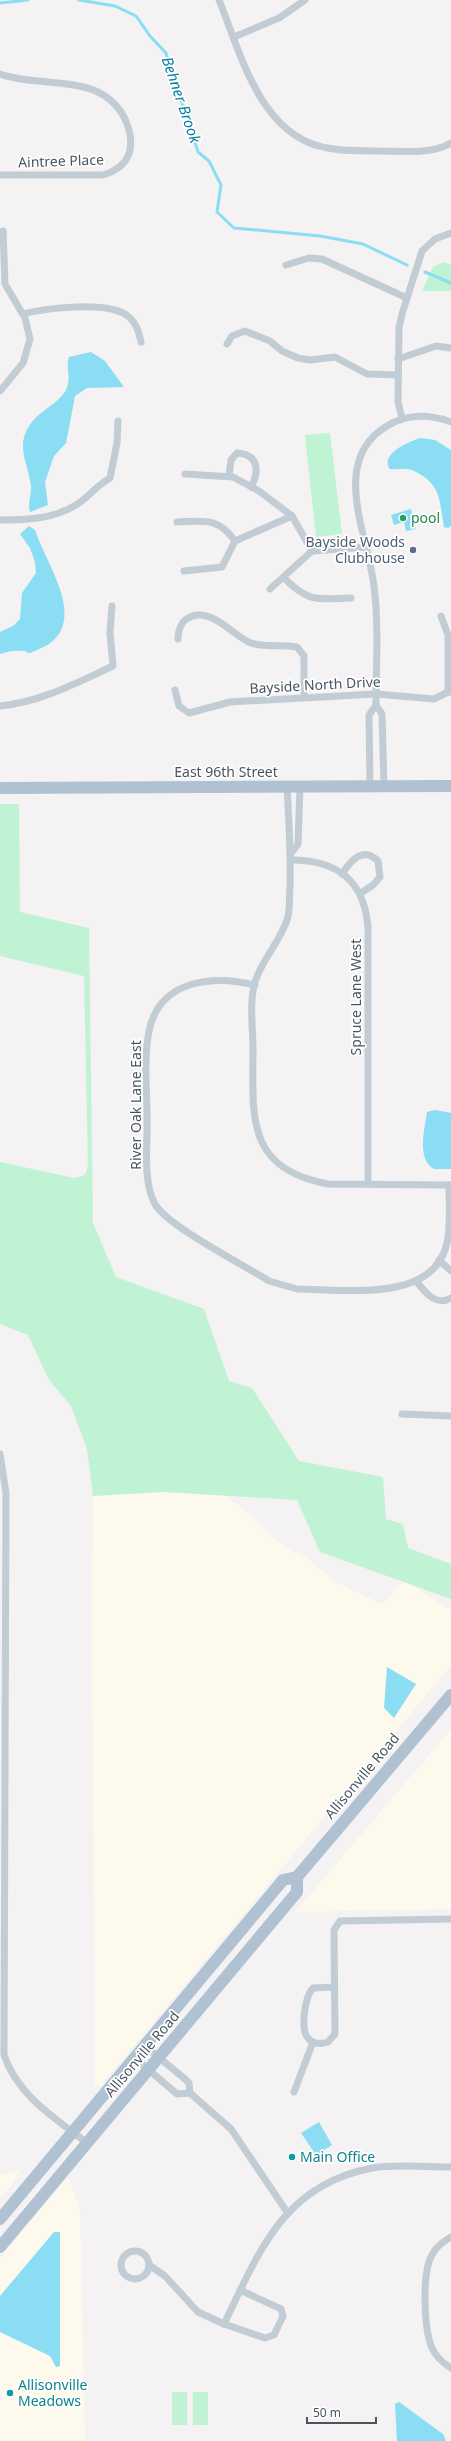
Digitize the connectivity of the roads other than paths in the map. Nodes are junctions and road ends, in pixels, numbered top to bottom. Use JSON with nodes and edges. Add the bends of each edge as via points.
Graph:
{"nodes":[{"id":1,"x":219,"y":0,"type":"edge"},
{"id":2,"x":305,"y":0,"type":"edge"},
{"id":3,"x":234,"y":37,"type":"junction"},
{"id":4,"x":0,"y":74,"type":"edge"},
{"id":5,"x":451,"y":143,"type":"edge"},
{"id":6,"x":0,"y":175,"type":"edge"},
{"id":7,"x":3,"y":231,"type":"dead end"},
{"id":8,"x":451,"y":233,"type":"edge"},
{"id":9,"x":286,"y":265,"type":"dead end"},
{"id":10,"x":3,"y":283,"type":"edge"},
{"id":11,"x":407,"y":298,"type":"junction"},
{"id":12,"x":23,"y":314,"type":"junction"},
{"id":13,"x":141,"y":342,"type":"dead end"},
{"id":14,"x":227,"y":344,"type":"dead end"},
{"id":15,"x":451,"y":348,"type":"edge"},
{"id":16,"x":398,"y":359,"type":"junction"},
{"id":17,"x":398,"y":375,"type":"junction"},
{"id":18,"x":0,"y":391,"type":"edge"},
{"id":19,"x":402,"y":418,"type":"junction"},
{"id":20,"x":118,"y":421,"type":"dead end"},
{"id":21,"x":451,"y":422,"type":"edge"},
{"id":22,"x":185,"y":474,"type":"dead end"},
{"id":23,"x":229,"y":476,"type":"junction"},
{"id":24,"x":251,"y":487,"type":"junction"},
{"id":25,"x":292,"y":516,"type":"junction"},
{"id":26,"x":0,"y":520,"type":"edge"},
{"id":27,"x":177,"y":522,"type":"dead end"},
{"id":28,"x":235,"y":541,"type":"junction"},
{"id":29,"x":368,"y":547,"type":"junction"},
{"id":30,"x":312,"y":552,"type":"junction"},
{"id":31,"x":184,"y":571,"type":"dead end"},
{"id":32,"x":284,"y":578,"type":"junction"},
{"id":33,"x":270,"y":589,"type":"dead end"},
{"id":34,"x":350,"y":598,"type":"dead end"},
{"id":35,"x":112,"y":606,"type":"dead end"},
{"id":36,"x":441,"y":616,"type":"dead end"},
{"id":37,"x":178,"y":639,"type":"dead end"},
{"id":38,"x":175,"y":690,"type":"dead end"},
{"id":39,"x":449,"y":692,"type":"edge"},
{"id":40,"x":376,"y":694,"type":"junction"},
{"id":41,"x":304,"y":697,"type":"junction"},
{"id":42,"x":376,"y":705,"type":"junction"},
{"id":43,"x":0,"y":706,"type":"edge"},
{"id":44,"x":370,"y":786,"type":"junction"},
{"id":45,"x":384,"y":786,"type":"junction"},
{"id":46,"x":451,"y":786,"type":"edge"},
{"id":47,"x":287,"y":787,"type":"junction"},
{"id":48,"x":300,"y":787,"type":"junction"},
{"id":49,"x":0,"y":788,"type":"edge"},
{"id":50,"x":291,"y":857,"type":"junction"},
{"id":51,"x":342,"y":874,"type":"junction"},
{"id":52,"x":361,"y":893,"type":"junction"},
{"id":53,"x":255,"y":985,"type":"junction"},
{"id":54,"x":368,"y":1184,"type":"junction"},
{"id":55,"x":450,"y":1185,"type":"edge"},
{"id":56,"x":439,"y":1260,"type":"junction"},
{"id":57,"x":451,"y":1271,"type":"edge"},
{"id":58,"x":416,"y":1281,"type":"junction"},
{"id":59,"x":451,"y":1298,"type":"edge"},
{"id":60,"x":402,"y":1414,"type":"dead end"},
{"id":61,"x":451,"y":1416,"type":"edge"},
{"id":62,"x":0,"y":1454,"type":"edge"},
{"id":63,"x":451,"y":1695,"type":"edge"},
{"id":64,"x":297,"y":1877,"type":"junction"},
{"id":65,"x":451,"y":1919,"type":"edge"},
{"id":66,"x":334,"y":1987,"type":"junction"},
{"id":67,"x":313,"y":2042,"type":"junction"},
{"id":68,"x":145,"y":2046,"type":"junction"},
{"id":69,"x":158,"y":2057,"type":"junction"},
{"id":70,"x":135,"y":2058,"type":"junction"},
{"id":71,"x":148,"y":2070,"type":"junction"},
{"id":72,"x":294,"y":2092,"type":"dead end"},
{"id":73,"x":190,"y":2093,"type":"junction"},
{"id":74,"x":73,"y":2132,"type":"junction"},
{"id":75,"x":87,"y":2143,"type":"junction"},
{"id":76,"x":451,"y":2167,"type":"edge"},
{"id":77,"x":287,"y":2212,"type":"junction"},
{"id":78,"x":0,"y":2219,"type":"edge"},
{"id":79,"x":451,"y":2237,"type":"edge"},
{"id":80,"x":0,"y":2247,"type":"edge"},
{"id":81,"x":149,"y":2265,"type":"dead end"},
{"id":82,"x":240,"y":2290,"type":"junction"},
{"id":83,"x":224,"y":2324,"type":"junction"},
{"id":84,"x":451,"y":2368,"type":"edge"}],
"edges":[{"from":1,"to":3,"type":"street"},
{"from":2,"to":3,"type":"street","via":[[279,18]]},
{"from":3,"to":5,"type":"street","via":[[262,102],[283,126],[304,140],[320,147],[341,150],[426,151]]},
{"from":4,"to":6,"type":"street","name":"Aintree Place","via":[[30,81],[81,85],[100,93],[114,104],[124,118],[131,144],[127,157],[119,168],[102,175]]},
{"from":7,"to":10,"type":"street"},
{"from":8,"to":11,"type":"street","via":[[435,239],[422,251]]},
{"from":9,"to":11,"type":"street","via":[[309,258],[322,259]]},
{"from":10,"to":12,"type":"street"},
{"from":11,"to":16,"type":"street","via":[[400,323]]},
{"from":12,"to":13,"type":"street","via":[[51,308],[114,309],[132,320]]},
{"from":12,"to":18,"type":"street","via":[[30,334],[28,351],[21,366]]},
{"from":14,"to":17,"type":"street","via":[[232,336],[245,331],[270,341],[298,358],[310,360],[335,357],[366,374]]},
{"from":15,"to":16,"type":"street","via":[[436,346]]},
{"from":16,"to":17,"type":"street"},
{"from":17,"to":19,"type":"street","via":[[398,402]]},
{"from":19,"to":21,"type":"street","via":[[427,416]]},
{"from":19,"to":29,"type":"street","via":[[372,438],[358,464],[355,492]]},
{"from":20,"to":26,"type":"street","via":[[118,442],[110,478],[74,506],[33,519]]},
{"from":22,"to":23,"type":"street"},
{"from":23,"to":24,"type":"street"},
{"from":23,"to":24,"type":"street","via":[[233,456],[237,453],[246,454],[255,461],[257,468]]},
{"from":24,"to":25,"type":"street","via":[[283,507]]},
{"from":25,"to":28,"type":"street"},
{"from":25,"to":30,"type":"street"},
{"from":27,"to":28,"type":"street","via":[[212,521],[224,528]]},
{"from":28,"to":31,"type":"street","via":[[222,567]]},
{"from":29,"to":30,"type":"street"},
{"from":29,"to":40,"type":"street","via":[[375,596]]},
{"from":30,"to":32,"type":"street"},
{"from":32,"to":33,"type":"street"},
{"from":32,"to":34,"type":"street","via":[[306,596],[314,599]]},
{"from":35,"to":43,"type":"street","via":[[110,632],[113,666],[53,694]]},
{"from":36,"to":39,"type":"street","via":[[448,635]]},
{"from":37,"to":41,"type":"street","via":[[184,620],[193,615],[200,615],[217,621],[250,643],[297,647],[304,656]]},
{"from":38,"to":41,"type":"street","name":"Bayside North Drive","via":[[177,702],[189,713],[230,702]]},
{"from":39,"to":40,"type":"street","name":"Bayside North Drive","via":[[434,699]]},
{"from":40,"to":41,"type":"street","name":"Bayside North Drive"},
{"from":40,"to":42,"type":"street"},
{"from":42,"to":44,"type":"street","via":[[369,715]]},
{"from":42,"to":45,"type":"street","via":[[382,714]]},
{"from":44,"to":45,"type":"main road","name":"East 96th Street"},
{"from":44,"to":48,"type":"main road","name":"East 96th Street"},
{"from":45,"to":46,"type":"main road","name":"East 96th Street"},
{"from":47,"to":48,"type":"main road","name":"East 96th Street"},
{"from":47,"to":49,"type":"main road","name":"East 96th Street"},
{"from":47,"to":50,"type":"street"},
{"from":48,"to":50,"type":"street","via":[[298,844]]},
{"from":50,"to":51,"type":"street","name":"Spruce Lane West","via":[[333,867]]},
{"from":50,"to":53,"type":"street","via":[[288,916]]},
{"from":51,"to":52,"type":"street","name":"Spruce Lane West"},
{"from":51,"to":52,"type":"street","via":[[350,861],[359,855],[369,854],[378,861],[380,876],[373,885]]},
{"from":52,"to":54,"type":"street","name":"Spruce Lane West","via":[[365,902],[368,927]]},
{"from":53,"to":54,"type":"street","via":[[254,1120],[260,1142],[274,1159],[304,1178],[328,1184]]},
{"from":53,"to":58,"type":"street","name":"River Oak Lane East","via":[[240,981],[196,982],[181,987],[155,1011],[147,1042],[148,1167],[150,1191],[162,1214],[276,1284],[297,1289],[394,1289]]},
{"from":54,"to":55,"type":"street"},
{"from":55,"to":56,"type":"street","via":[[449,1227],[446,1244]]},
{"from":56,"to":57,"type":"street"},
{"from":56,"to":58,"type":"street","via":[[432,1270]]},
{"from":58,"to":59,"type":"street","via":[[432,1298],[442,1301]]},
{"from":60,"to":61,"type":"street"},
{"from":62,"to":74,"type":"street","via":[[6,1493],[4,2055],[23,2091]]},
{"from":63,"to":64,"type":"main road","name":"Allisonville Road"},
{"from":64,"to":68,"type":"main road","name":"Allisonville Road","via":[[283,1880]]},
{"from":64,"to":69,"type":"main road","name":"Allisonville Road","via":[[297,1892]]},
{"from":65,"to":66,"type":"street","via":[[340,1921],[334,1930]]},
{"from":66,"to":67,"type":"street","via":[[333,2038],[323,2043]]},
{"from":66,"to":67,"type":"street","via":[[313,1988],[307,1996],[305,2034]]},
{"from":67,"to":72,"type":"street"},
{"from":68,"to":69,"type":"street"},
{"from":68,"to":70,"type":"main road","name":"Allisonville Road"},
{"from":69,"to":71,"type":"main road","name":"Allisonville Road"},
{"from":69,"to":73,"type":"street","via":[[185,2078],[189,2083]]},
{"from":70,"to":71,"type":"street"},
{"from":70,"to":74,"type":"main road","name":"Allisonville Road"},
{"from":71,"to":73,"type":"street","via":[[177,2094]]},
{"from":71,"to":75,"type":"main road","name":"Allisonville Road"},
{"from":73,"to":77,"type":"street","via":[[231,2129]]},
{"from":74,"to":75,"type":"street"},
{"from":74,"to":78,"type":"main road","name":"Allisonville Road"},
{"from":75,"to":80,"type":"main road","name":"Allisonville Road"},
{"from":76,"to":77,"type":"street","via":[[373,2168],[349,2175],[304,2198]]},
{"from":77,"to":82,"type":"street","via":[[267,2240]]},
{"from":79,"to":84,"type":"street","via":[[432,2254],[427,2270],[428,2337],[438,2358]]},
{"from":81,"to":83,"type":"street","via":[[165,2276],[198,2312]]},
{"from":82,"to":83,"type":"street"},
{"from":82,"to":83,"type":"street","via":[[281,2309],[282,2316],[278,2329],[270,2337],[265,2338]]}]}
